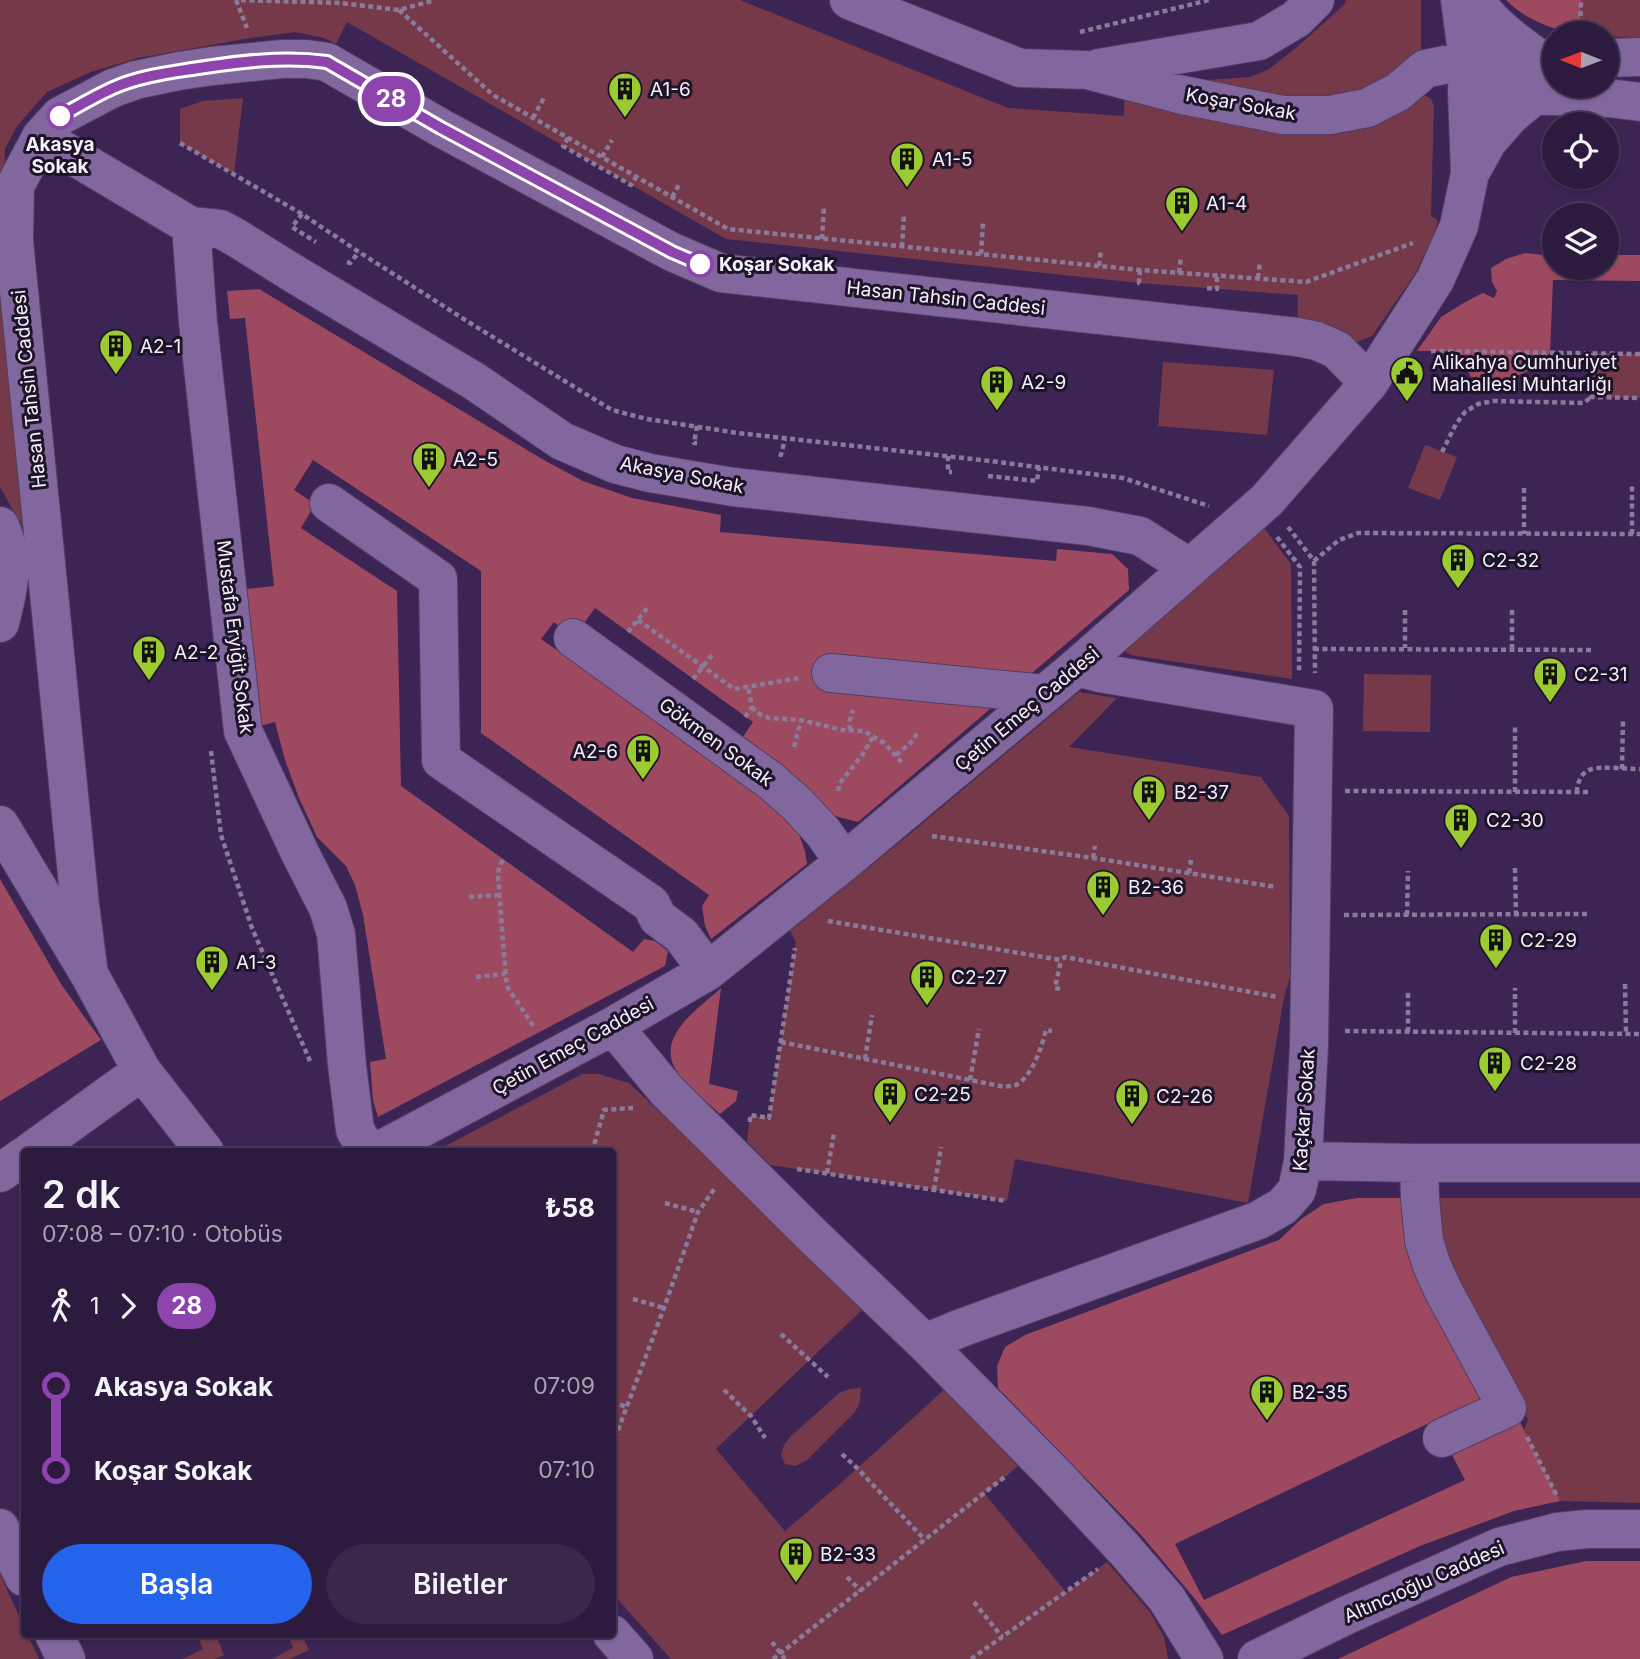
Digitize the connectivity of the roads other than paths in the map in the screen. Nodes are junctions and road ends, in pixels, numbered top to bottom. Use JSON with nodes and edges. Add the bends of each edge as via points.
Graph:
{"nodes":[{"id":1,"x":849,"y":0,"type":"edge"},
{"id":2,"x":1315,"y":0,"type":"edge"},
{"id":3,"x":1460,"y":0,"type":"edge"},
{"id":4,"x":1476,"y":0,"type":"edge"},
{"id":5,"x":1640,"y":57,"type":"edge"},
{"id":6,"x":1619,"y":58,"type":"edge"},
{"id":7,"x":1087,"y":70,"type":"junction"},
{"id":8,"x":1542,"y":70,"type":"edge"},
{"id":9,"x":1467,"y":76,"type":"junction"},
{"id":10,"x":1614,"y":98,"type":"edge"},
{"id":11,"x":1640,"y":102,"type":"edge"},
{"id":12,"x":41,"y":137,"type":"junction"},
{"id":13,"x":1470,"y":173,"type":"junction"},
{"id":14,"x":191,"y":226,"type":"junction"},
{"id":15,"x":1369,"y":383,"type":"junction"},
{"id":16,"x":329,"y":503,"type":"dead end"},
{"id":17,"x":0,"y":527,"type":"edge"},
{"id":18,"x":1190,"y":568,"type":"junction"},
{"id":19,"x":0,"y":623,"type":"edge"},
{"id":20,"x":573,"y":638,"type":"dead end"},
{"id":21,"x":1077,"y":667,"type":"junction"},
{"id":22,"x":843,"y":688,"type":"road end"},
{"id":23,"x":1045,"y":694,"type":"junction"},
{"id":24,"x":72,"y":823,"type":"junction"},
{"id":25,"x":0,"y":825,"type":"edge"},
{"id":26,"x":21,"y":860,"type":"junction"},
{"id":27,"x":844,"y":862,"type":"junction"},
{"id":28,"x":708,"y":971,"type":"junction"},
{"id":29,"x":89,"y":974,"type":"junction"},
{"id":30,"x":614,"y":1026,"type":"junction"},
{"id":31,"x":142,"y":1071,"type":"junction"},
{"id":32,"x":36,"y":1148,"type":"edge"},
{"id":33,"x":202,"y":1148,"type":"edge"},
{"id":34,"x":366,"y":1148,"type":"edge"},
{"id":35,"x":385,"y":1148,"type":"edge"},
{"id":36,"x":21,"y":1158,"type":"edge"},
{"id":37,"x":1303,"y":1161,"type":"junction"},
{"id":38,"x":1419,"y":1163,"type":"junction"},
{"id":39,"x":1640,"y":1163,"type":"edge"},
{"id":40,"x":0,"y":1173,"type":"edge"},
{"id":41,"x":925,"y":1343,"type":"junction"},
{"id":42,"x":1442,"y":1438,"type":"dead end"},
{"id":43,"x":21,"y":1512,"type":"edge"},
{"id":44,"x":0,"y":1526,"type":"edge"},
{"id":45,"x":1640,"y":1530,"type":"edge"},
{"id":46,"x":21,"y":1571,"type":"edge"},
{"id":47,"x":56,"y":1638,"type":"edge"},
{"id":48,"x":616,"y":1638,"type":"edge"},
{"id":49,"x":66,"y":1659,"type":"edge"},
{"id":50,"x":634,"y":1659,"type":"edge"},
{"id":51,"x":1204,"y":1659,"type":"edge"},
{"id":52,"x":1256,"y":1659,"type":"edge"}],
"edges":[{"from":1,"to":7,"type":"street","name":"Koşar Sokak","via":[[1020,68]]},
{"from":2,"to":7,"type":"street","name":"Koşar Sokak","via":[[1296,19],[1259,41]]},
{"from":3,"to":9,"type":"street","name":"Çetin Emeç Caddesi"},
{"from":4,"to":8,"type":"street"},
{"from":5,"to":6,"type":"street"},
{"from":7,"to":9,"type":"street","name":"Koşar Sokak","via":[[1283,115],[1330,115],[1367,108],[1398,92],[1425,69]]},
{"from":8,"to":9,"type":"street","name":"Koşar Sokak"},
{"from":8,"to":13,"type":"street","via":[[1488,141]]},
{"from":9,"to":13,"type":"street","name":"Çetin Emeç Caddesi"},
{"from":10,"to":11,"type":"street","name":"Koşar Sokak"},
{"from":12,"to":14,"type":"street","name":"Akasya Sokak"},
{"from":12,"to":15,"type":"street","name":"Hasan Tahsin Caddesi","via":[[60,116],[136,80],[260,61],[327,62],[672,252],[721,273],[1297,337],[1337,350]]},
{"from":12,"to":24,"type":"street","name":"Hasan Tahsin Caddesi","via":[[15,186],[14,241]]},
{"from":13,"to":15,"type":"street","name":"Çetin Emeç Caddesi","via":[[1459,226],[1440,269]]},
{"from":14,"to":18,"type":"street","name":"Akasya Sokak","via":[[220,229],[235,237],[474,381],[562,441],[615,464],[733,487],[1088,526],[1140,536]]},
{"from":14,"to":34,"type":"street","name":"Mustafa Eryiğit Sokak","via":[[243,731],[328,908],[336,934],[355,1130]]},
{"from":15,"to":18,"type":"street","name":"Çetin Emeç Caddesi","via":[[1267,500]]},
{"from":16,"to":28,"type":"street","via":[[438,579],[441,760],[651,904],[658,918],[681,935]]},
{"from":17,"to":19,"type":"street","via":[[10,560]]},
{"from":18,"to":21,"type":"street","name":"Çetin Emeç Caddesi"},
{"from":20,"to":27,"type":"street","name":"Gökmen Sokak","via":[[771,781],[823,832]]},
{"from":21,"to":23,"type":"street","name":"Çetin Emeç Caddesi"},
{"from":21,"to":37,"type":"street","name":"Kaçkar Sokak","via":[[1307,708],[1313,791]]},
{"from":22,"to":23,"type":"street"},
{"from":23,"to":27,"type":"street","name":"Çetin Emeç Caddesi"},
{"from":24,"to":26,"type":"street","via":[[67,844],[59,854],[36,864]]},
{"from":24,"to":29,"type":"street","name":"Hasan Tahsin Caddesi"},
{"from":25,"to":26,"type":"street"},
{"from":26,"to":29,"type":"street"},
{"from":27,"to":28,"type":"street","name":"Çetin Emeç Caddesi"},
{"from":28,"to":30,"type":"street","name":"Çetin Emeç Caddesi"},
{"from":29,"to":31,"type":"street"},
{"from":30,"to":35,"type":"street","name":"Çetin Emeç Caddesi"},
{"from":30,"to":41,"type":"street","via":[[667,1091]]},
{"from":31,"to":32,"type":"street"},
{"from":31,"to":33,"type":"street"},
{"from":36,"to":40,"type":"street"},
{"from":37,"to":38,"type":"street"},
{"from":37,"to":41,"type":"street","name":"Kaçkar Sokak","via":[[1297,1189],[1283,1206],[1259,1220]]},
{"from":38,"to":39,"type":"street"},
{"from":38,"to":42,"type":"street","via":[[1424,1241],[1432,1266],[1507,1408]]},
{"from":41,"to":51,"type":"street","via":[[1125,1550],[1167,1599]]},
{"from":43,"to":44,"type":"street"},
{"from":44,"to":46,"type":"street"},
{"from":45,"to":52,"type":"street","name":"Altıncıoğlu Caddesi","via":[[1557,1532],[1499,1547]]},
{"from":47,"to":49,"type":"street"},
{"from":48,"to":50,"type":"street"}]}
